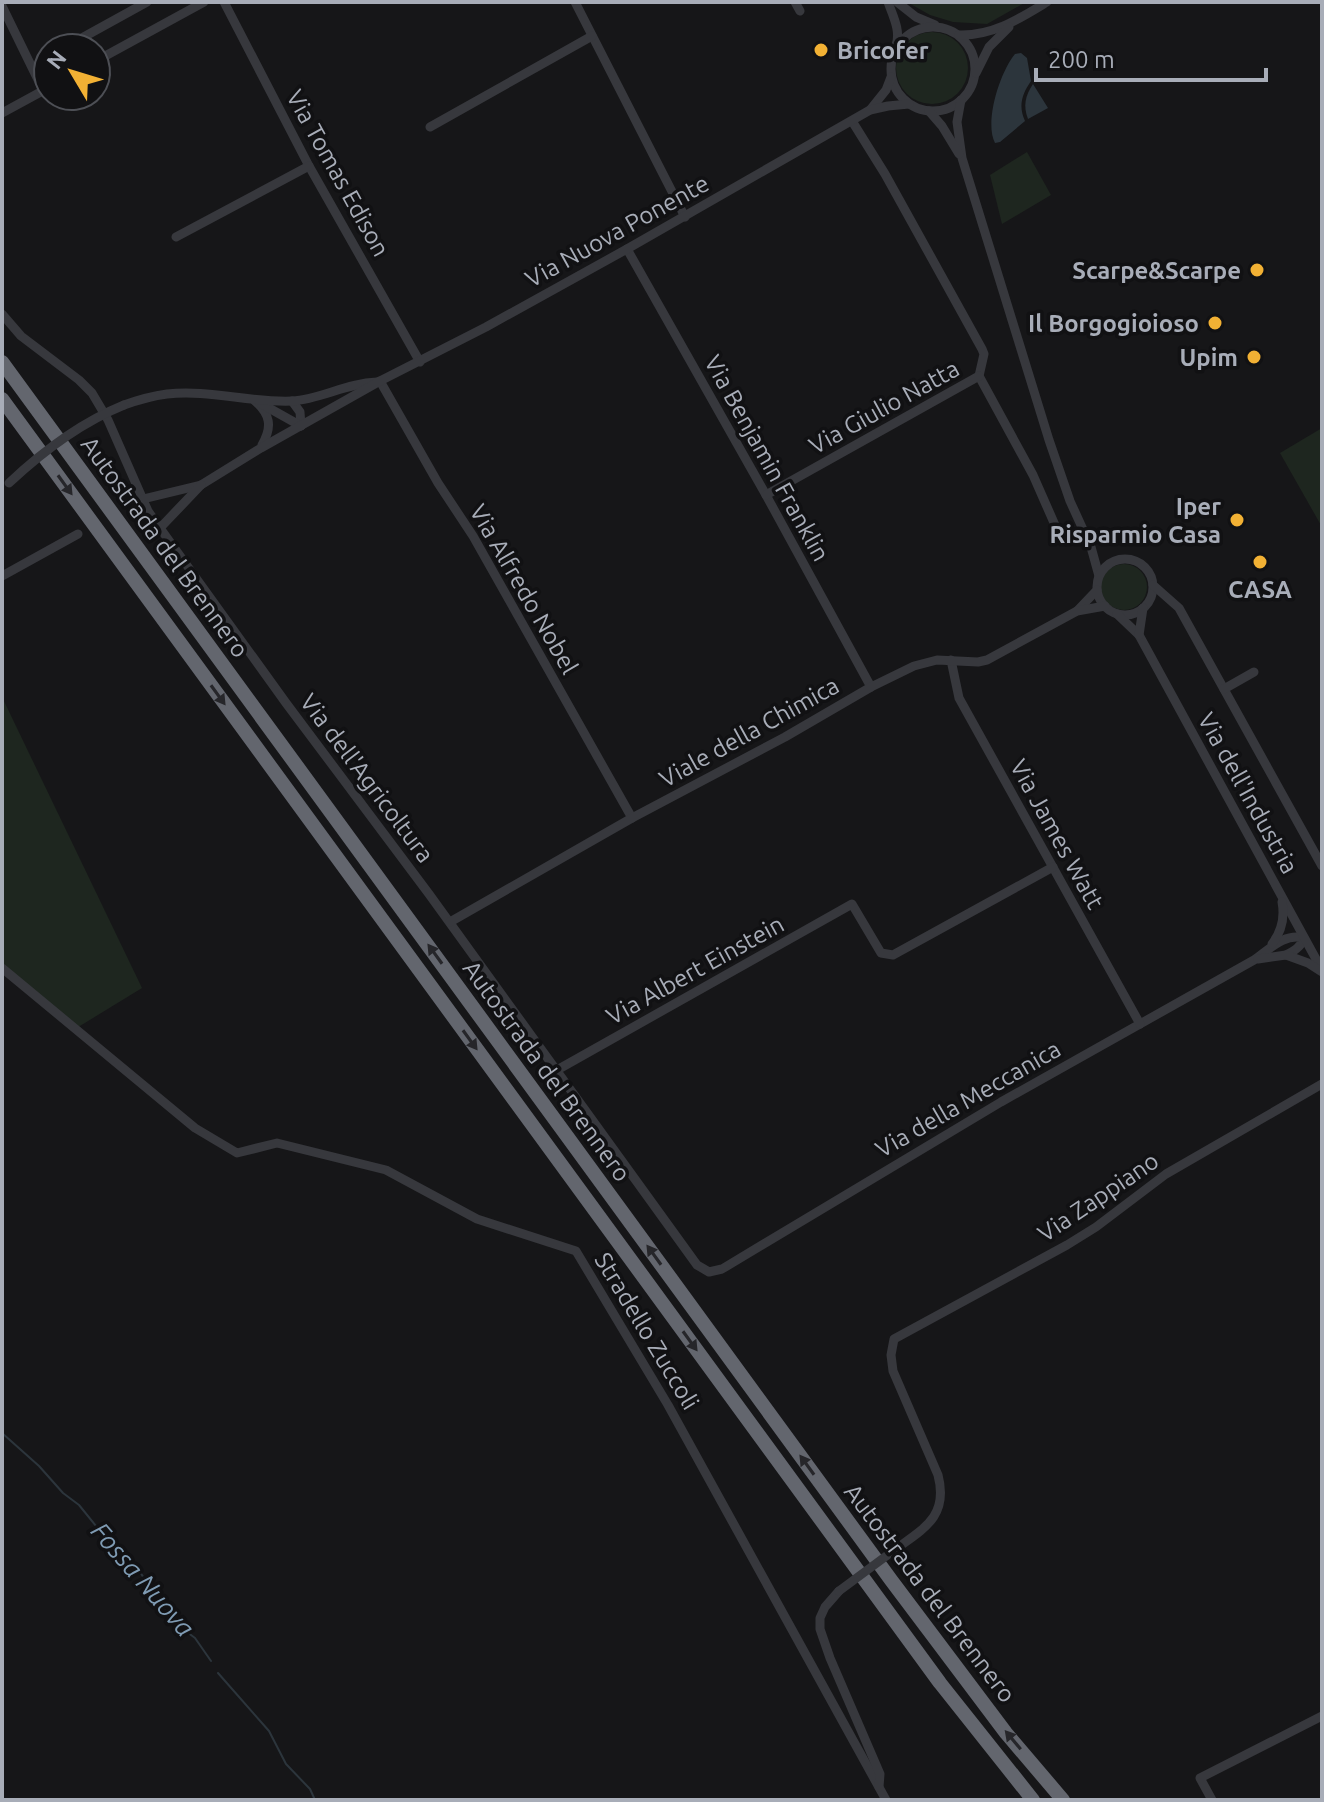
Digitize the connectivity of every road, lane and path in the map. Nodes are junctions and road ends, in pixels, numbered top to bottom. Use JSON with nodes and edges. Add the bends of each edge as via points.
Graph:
{"nodes":[{"id":1,"x":147,"y":2,"type":"edge"},
{"id":2,"x":204,"y":2,"type":"edge"},
{"id":3,"x":224,"y":2,"type":"edge"},
{"id":4,"x":575,"y":2,"type":"edge"},
{"id":5,"x":888,"y":2,"type":"edge"},
{"id":6,"x":897,"y":2,"type":"edge"},
{"id":7,"x":1047,"y":2,"type":"edge"},
{"id":8,"x":2,"y":6,"type":"edge"},
{"id":9,"x":1012,"y":23,"type":"junction"},
{"id":10,"x":938,"y":27,"type":"junction"},
{"id":11,"x":93,"y":32,"type":"edge"},
{"id":12,"x":959,"y":35,"type":"junction"},
{"id":13,"x":592,"y":36,"type":"junction"},
{"id":14,"x":896,"y":48,"type":"junction"},
{"id":15,"x":112,"y":52,"type":"edge"},
{"id":16,"x":32,"y":63,"type":"edge"},
{"id":17,"x":974,"y":76,"type":"junction"},
{"id":18,"x":891,"y":77,"type":"junction"},
{"id":19,"x":32,"y":97,"type":"edge"},
{"id":20,"x":961,"y":100,"type":"junction"},
{"id":21,"x":909,"y":104,"type":"junction"},
{"id":22,"x":870,"y":110,"type":"junction"},
{"id":23,"x":929,"y":111,"type":"junction"},
{"id":24,"x":2,"y":113,"type":"edge"},
{"id":25,"x":852,"y":121,"type":"junction"},
{"id":26,"x":430,"y":127,"type":"dead end"},
{"id":27,"x":962,"y":158,"type":"junction"},
{"id":28,"x":309,"y":166,"type":"junction"},
{"id":29,"x":685,"y":217,"type":"junction"},
{"id":30,"x":176,"y":237,"type":"dead end"},
{"id":31,"x":627,"y":249,"type":"junction"},
{"id":32,"x":2,"y":314,"type":"edge"},
{"id":33,"x":2,"y":362,"type":"edge"},
{"id":34,"x":420,"y":362,"type":"junction"},
{"id":35,"x":979,"y":376,"type":"junction"},
{"id":36,"x":380,"y":381,"type":"junction"},
{"id":37,"x":325,"y":394,"type":"junction"},
{"id":38,"x":2,"y":399,"type":"edge"},
{"id":39,"x":254,"y":400,"type":"junction"},
{"id":40,"x":292,"y":401,"type":"junction"},
{"id":41,"x":335,"y":407,"type":"junction"},
{"id":42,"x":301,"y":426,"type":"junction"},
{"id":43,"x":261,"y":448,"type":"junction"},
{"id":44,"x":201,"y":485,"type":"junction"},
{"id":45,"x":5,"y":486,"type":"edge"},
{"id":46,"x":766,"y":495,"type":"junction"},
{"id":47,"x":143,"y":499,"type":"junction"},
{"id":48,"x":1055,"y":525,"type":"dead end"},
{"id":49,"x":160,"y":528,"type":"junction"},
{"id":50,"x":78,"y":534,"type":"dead end"},
{"id":51,"x":1091,"y":547,"type":"junction"},
{"id":52,"x":1114,"y":560,"type":"junction"},
{"id":53,"x":2,"y":576,"type":"edge"},
{"id":54,"x":1099,"y":576,"type":"junction"},
{"id":55,"x":1153,"y":585,"type":"junction"},
{"id":56,"x":1097,"y":590,"type":"junction"},
{"id":57,"x":1105,"y":606,"type":"junction"},
{"id":58,"x":1145,"y":606,"type":"junction"},
{"id":59,"x":1179,"y":608,"type":"junction"},
{"id":60,"x":1077,"y":611,"type":"junction"},
{"id":61,"x":1117,"y":614,"type":"junction"},
{"id":62,"x":1139,"y":635,"type":"junction"},
{"id":63,"x":951,"y":660,"type":"junction"},
{"id":64,"x":1254,"y":672,"type":"dead end"},
{"id":65,"x":871,"y":687,"type":"junction"},
{"id":66,"x":1224,"y":689,"type":"junction"},
{"id":67,"x":632,"y":818,"type":"junction"},
{"id":68,"x":1322,"y":866,"type":"edge"},
{"id":69,"x":1053,"y":867,"type":"junction"},
{"id":70,"x":1281,"y":896,"type":"junction"},
{"id":71,"x":450,"y":922,"type":"junction"},
{"id":72,"x":1304,"y":938,"type":"junction"},
{"id":73,"x":1286,"y":955,"type":"junction"},
{"id":74,"x":1254,"y":960,"type":"junction"},
{"id":75,"x":2,"y":968,"type":"edge"},
{"id":76,"x":1322,"y":971,"type":"edge"},
{"id":77,"x":1140,"y":1024,"type":"junction"},
{"id":78,"x":557,"y":1070,"type":"junction"},
{"id":79,"x":1322,"y":1084,"type":"edge"},
{"id":80,"x":704,"y":1269,"type":"joint"},
{"id":81,"x":1322,"y":1716,"type":"edge"},
{"id":82,"x":879,"y":1787,"type":"junction"},
{"id":83,"x":886,"y":1800,"type":"edge"},
{"id":84,"x":1033,"y":1800,"type":"edge"},
{"id":85,"x":1063,"y":1800,"type":"edge"},
{"id":86,"x":1212,"y":1800,"type":"edge"}],
"edges":[{"from":1,"to":11,"type":"street"},
{"from":2,"to":15,"type":"street"},
{"from":3,"to":28,"type":"street","name":"Via Tomas Edison"},
{"from":4,"to":13,"type":"street"},
{"from":5,"to":14,"type":"street","via":[[897,30]]},
{"from":6,"to":10,"type":"street"},
{"from":7,"to":9,"type":"street"},
{"from":8,"to":16,"type":"street"},
{"from":9,"to":12,"type":"street","via":[[983,34]]},
{"from":9,"to":17,"type":"street","via":[[989,47]]},
{"from":10,"to":12,"type":"street"},
{"from":10,"to":14,"type":"street","via":[[914,31]]},
{"from":12,"to":17,"type":"street","via":[[972,53]]},
{"from":13,"to":26,"type":"street"},
{"from":13,"to":29,"type":"street"},
{"from":14,"to":18,"type":"street"},
{"from":17,"to":20,"type":"street"},
{"from":18,"to":21,"type":"street"},
{"from":18,"to":22,"type":"street","name":"Via Nuova Ponente"},
{"from":19,"to":24,"type":"street"},
{"from":20,"to":23,"type":"street"},
{"from":20,"to":27,"type":"street","via":[[957,122]]},
{"from":21,"to":22,"type":"street","name":"Via Nuova Ponente"},
{"from":21,"to":23,"type":"street"},
{"from":22,"to":25,"type":"street","name":"Via Nuova Ponente"},
{"from":23,"to":27,"type":"street"},
{"from":25,"to":29,"type":"street","name":"Via Nuova Ponente"},
{"from":25,"to":35,"type":"street","via":[[982,349]]},
{"from":27,"to":51,"type":"street","via":[[1062,477]]},
{"from":28,"to":30,"type":"street"},
{"from":28,"to":34,"type":"street","name":"Via Tomas Edison"},
{"from":29,"to":31,"type":"street","name":"Via Nuova Ponente"},
{"from":31,"to":34,"type":"street","name":"Via Nuova Ponente"},
{"from":31,"to":46,"type":"street","name":"Via Benjamin Franklin"},
{"from":32,"to":47,"type":"street","name":"Via dell'Agricoltura","via":[[29,344],[92,393]]},
{"from":85,"to":33,"type":"highway","name":"Autostrada del Brennero","one_way":true,"via":[[891,1580]]},
{"from":34,"to":36,"type":"street","name":"Via Nuova Ponente"},
{"from":35,"to":46,"type":"street","name":"Via Giulio Natta"},
{"from":35,"to":48,"type":"street"},
{"from":36,"to":37,"type":"street","name":"Via Nuova Ponente"},
{"from":36,"to":41,"type":"street","name":"Via Nuova Ponente"},
{"from":36,"to":67,"type":"street","name":"Via Alfredo Nobel"},
{"from":37,"to":40,"type":"street","name":"Via Nuova Ponente"},
{"from":37,"to":41,"type":"street"},
{"from":38,"to":84,"type":"highway","name":"Autostrada del Brennero","one_way":true,"via":[[940,1683]]},
{"from":39,"to":40,"type":"street","name":"Via Nuova Ponente"},
{"from":39,"to":42,"type":"street"},
{"from":39,"to":43,"type":"street","via":[[269,423]]},
{"from":39,"to":45,"type":"street","name":"Via Nuova Ponente","bridge":true,"via":[[169,394],[124,405],[78,430]]},
{"from":40,"to":42,"type":"street"},
{"from":41,"to":42,"type":"street","name":"Via Nuova Ponente"},
{"from":42,"to":43,"type":"street","name":"Via Nuova Ponente"},
{"from":43,"to":44,"type":"street","name":"Via Nuova Ponente"},
{"from":44,"to":47,"type":"street"},
{"from":44,"to":49,"type":"street"},
{"from":46,"to":65,"type":"street","name":"Via Benjamin Franklin"},
{"from":47,"to":49,"type":"street","name":"Via dell'Agricoltura"},
{"from":49,"to":71,"type":"street","name":"Via dell'Agricoltura"},
{"from":50,"to":53,"type":"street"},
{"from":51,"to":52,"type":"street"},
{"from":51,"to":54,"type":"street"},
{"from":52,"to":54,"type":"street"},
{"from":52,"to":55,"type":"street","via":[[1141,564]]},
{"from":54,"to":56,"type":"street"},
{"from":55,"to":58,"type":"street"},
{"from":55,"to":59,"type":"street"},
{"from":56,"to":57,"type":"street"},
{"from":56,"to":60,"type":"street","name":"Viale della Chimica"},
{"from":57,"to":60,"type":"street","name":"Viale della Chimica"},
{"from":57,"to":61,"type":"street"},
{"from":58,"to":59,"type":"street","via":[[1162,602]]},
{"from":58,"to":61,"type":"street"},
{"from":58,"to":62,"type":"street"},
{"from":59,"to":66,"type":"street"},
{"from":60,"to":63,"type":"street","name":"Viale della Chimica","via":[[987,660]]},
{"from":61,"to":62,"type":"street","name":"Via dell'Industria"},
{"from":62,"to":70,"type":"street","name":"Via dell'Industria"},
{"from":63,"to":65,"type":"street","name":"Viale della Chimica","via":[[927,662]]},
{"from":63,"to":69,"type":"street","name":"Via James Watt","via":[[959,698]]},
{"from":64,"to":66,"type":"street"},
{"from":65,"to":67,"type":"street","name":"Viale della Chimica"},
{"from":66,"to":68,"type":"street"},
{"from":67,"to":71,"type":"street","name":"Viale della Chimica"},
{"from":69,"to":77,"type":"street","name":"Via James Watt"},
{"from":69,"to":78,"type":"street","name":"Via Albert Einstein","via":[[893,955],[881,953],[852,904]]},
{"from":70,"to":72,"type":"street","name":"Via dell'Industria"},
{"from":70,"to":74,"type":"street","name":"Via della Meccanica","via":[[1281,929]]},
{"from":71,"to":78,"type":"street","name":"Via dell'Agricoltura"},
{"from":72,"to":73,"type":"street"},
{"from":72,"to":74,"type":"street","name":"Via della Meccanica","via":[[1288,937]]},
{"from":72,"to":76,"type":"street","name":"Via dell'Industria"},
{"from":73,"to":74,"type":"street","name":"Via della Meccanica"},
{"from":73,"to":76,"type":"street"},
{"from":74,"to":77,"type":"street","name":"Via della Meccanica"},
{"from":75,"to":82,"type":"street","name":"Stradello Zuccoli","via":[[195,1128],[237,1153],[277,1143],[386,1170],[477,1219],[576,1251],[668,1405]]},
{"from":77,"to":80,"type":"street","name":"Via della Meccanica","via":[[722,1269]]},
{"from":78,"to":80,"type":"street","name":"Via dell'Agricoltura"},
{"from":79,"to":82,"type":"street","name":"Via Zappiano","bridge":true,"via":[[1166,1174],[1067,1245],[894,1339],[893,1371],[938,1475],[939,1508],[931,1521],[839,1591],[820,1618],[830,1658],[880,1774]]},
{"from":81,"to":86,"type":"street","via":[[1200,1778]]},
{"from":82,"to":83,"type":"street","name":"Stradello Zuccoli"}]}
